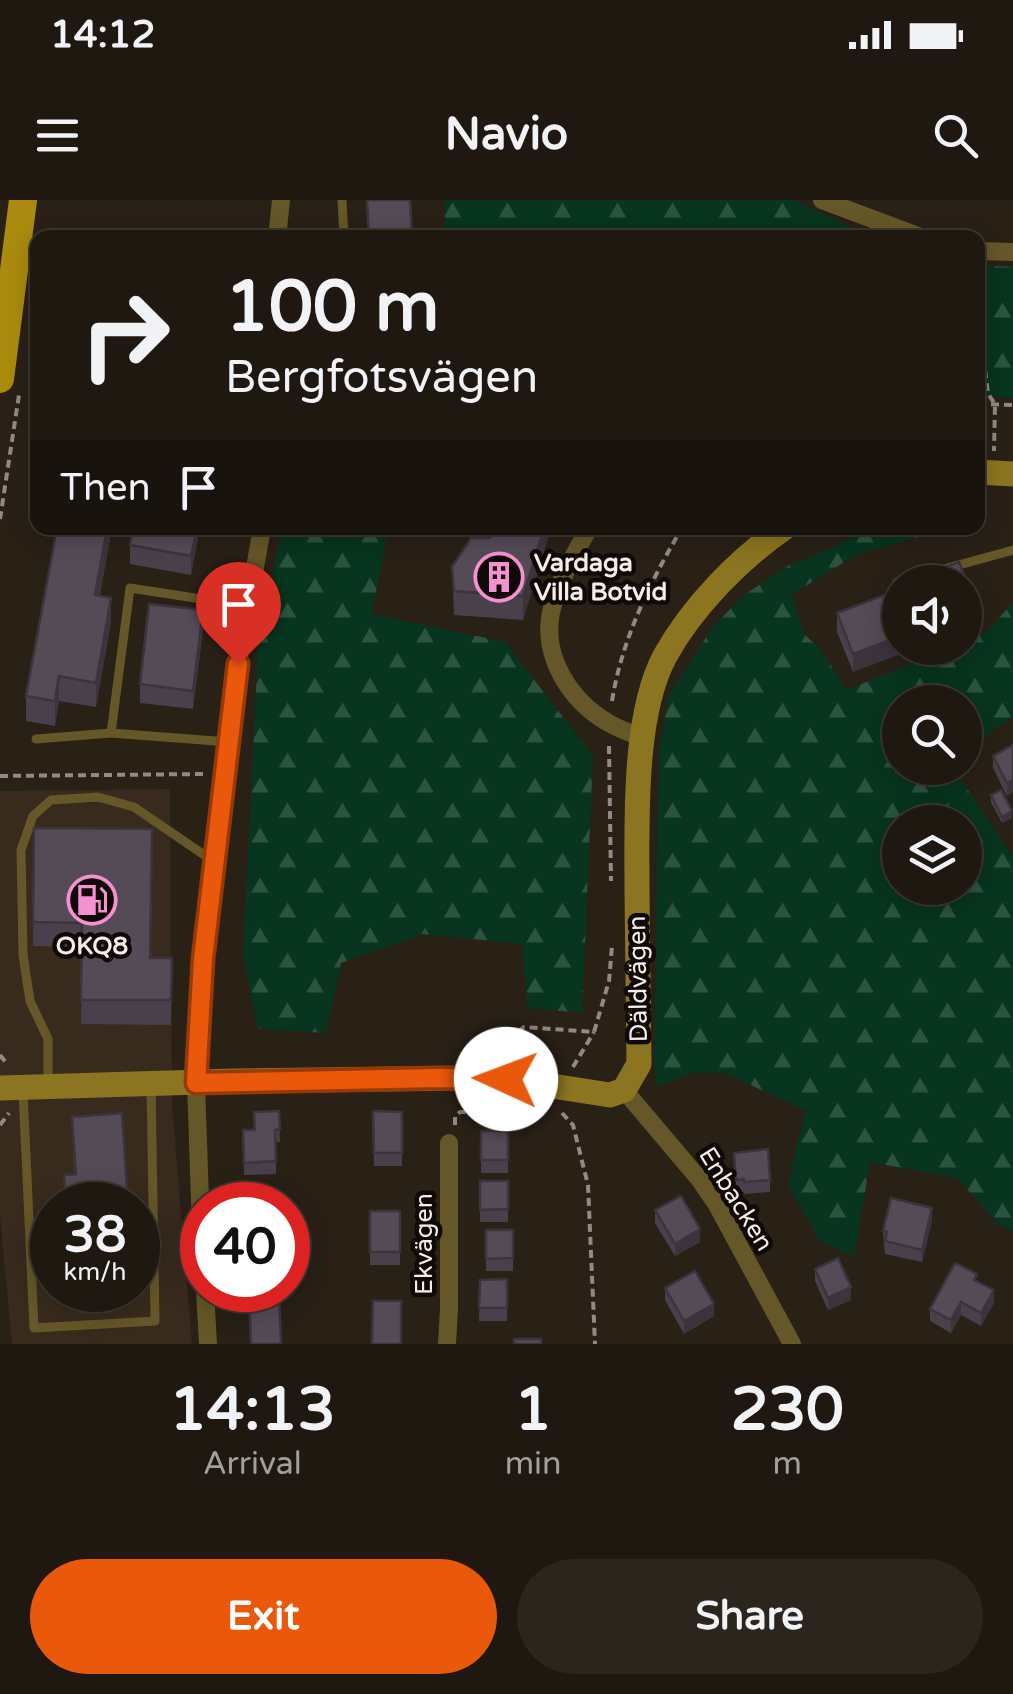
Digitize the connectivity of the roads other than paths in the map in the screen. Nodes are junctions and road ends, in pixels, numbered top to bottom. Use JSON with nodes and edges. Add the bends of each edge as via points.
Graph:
{"nodes":[{"id":1,"x":24,"y":200,"type":"edge"},
{"id":2,"x":281,"y":200,"type":"edge"},
{"id":3,"x":342,"y":200,"type":"edge"},
{"id":4,"x":822,"y":200,"type":"edge"},
{"id":5,"x":278,"y":230,"type":"edge"},
{"id":6,"x":344,"y":230,"type":"edge"},
{"id":7,"x":902,"y":230,"type":"edge"},
{"id":8,"x":985,"y":251,"type":"edge"},
{"id":9,"x":1013,"y":252,"type":"edge"},
{"id":10,"x":0,"y":380,"type":"edge"},
{"id":11,"x":261,"y":535,"type":"edge"},
{"id":12,"x":586,"y":535,"type":"edge"},
{"id":13,"x":774,"y":535,"type":"edge"},
{"id":14,"x":1013,"y":550,"type":"edge"},
{"id":15,"x":959,"y":565,"type":"edge"},
{"id":16,"x":249,"y":606,"type":"junction"},
{"id":17,"x":111,"y":732,"type":"junction"},
{"id":18,"x":642,"y":738,"type":"junction"},
{"id":19,"x":36,"y":739,"type":"dead end"},
{"id":20,"x":229,"y":742,"type":"junction"},
{"id":21,"x":214,"y":862,"type":"junction"},
{"id":22,"x":151,"y":1083,"type":"junction"},
{"id":23,"x":196,"y":1083,"type":"junction"},
{"id":24,"x":24,"y":1088,"type":"edge"},
{"id":25,"x":624,"y":1090,"type":"junction"},
{"id":26,"x":449,"y":1143,"type":"road end"},
{"id":27,"x":199,"y":1182,"type":"edge"},
{"id":28,"x":206,"y":1312,"type":"edge"},
{"id":29,"x":208,"y":1344,"type":"edge"},
{"id":30,"x":447,"y":1344,"type":"edge"},
{"id":31,"x":792,"y":1344,"type":"edge"}],
"edges":[{"from":1,"to":10,"type":"main road"},
{"from":2,"to":5,"type":"street"},
{"from":3,"to":6,"type":"lane"},
{"from":4,"to":7,"type":"street"},
{"from":8,"to":9,"type":"street"},
{"from":11,"to":16,"type":"street"},
{"from":12,"to":18,"type":"street","via":[[552,609],[553,654],[584,705]]},
{"from":13,"to":18,"type":"street","name":"Däldvägen","via":[[704,602],[665,657]]},
{"from":14,"to":15,"type":"lane"},
{"from":16,"to":17,"type":"lane","via":[[130,588]]},
{"from":16,"to":20,"type":"street"},
{"from":17,"to":19,"type":"lane"},
{"from":17,"to":20,"type":"lane"},
{"from":18,"to":25,"type":"street","name":"Däldvägen","via":[[639,1064]]},
{"from":20,"to":21,"type":"street"},
{"from":21,"to":23,"type":"street"},
{"from":21,"to":24,"type":"lane","via":[[134,807],[98,797],[51,800],[33,816],[21,850],[22,955],[30,1001],[48,1039]]},
{"from":22,"to":23,"type":"street"},
{"from":22,"to":24,"type":"street"},
{"from":22,"to":24,"type":"lane","via":[[155,1322],[34,1328]]},
{"from":23,"to":25,"type":"street","via":[[468,1078],[610,1095]]},
{"from":23,"to":27,"type":"street"},
{"from":25,"to":31,"type":"street","name":"Enbacken","via":[[717,1205]]},
{"from":26,"to":30,"type":"street","name":"Ekvägen"},
{"from":28,"to":29,"type":"street"}]}
